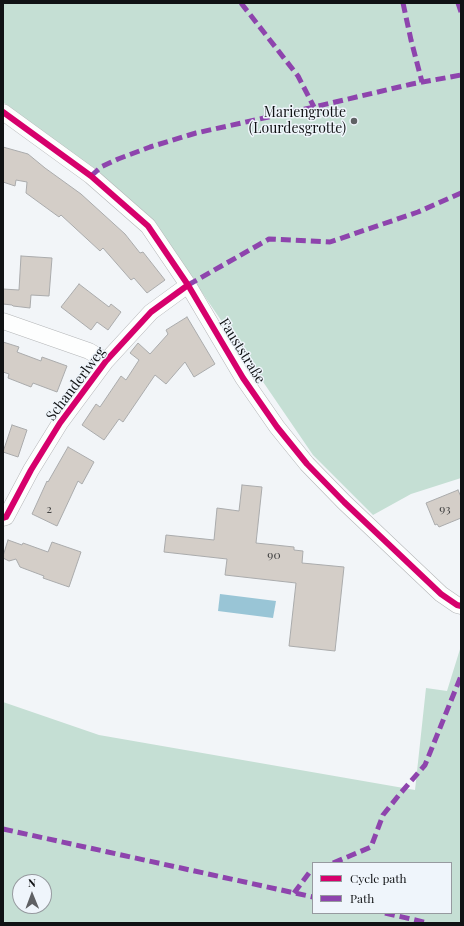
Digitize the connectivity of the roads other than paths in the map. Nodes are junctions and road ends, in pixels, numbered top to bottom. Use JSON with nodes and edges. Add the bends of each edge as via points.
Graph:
{"nodes":[{"id":1,"x":3,"y":112,"type":"edge"},
{"id":2,"x":188,"y":285,"type":"junction"},
{"id":3,"x":3,"y":321,"type":"edge"},
{"id":4,"x":106,"y":362,"type":"junction"},
{"id":5,"x":4,"y":517,"type":"edge"},
{"id":6,"x":461,"y":606,"type":"edge"}],
"edges":[{"from":1,"to":2,"type":"street","name":"Fauststraße","via":[[91,176],[148,226]]},
{"from":2,"to":4,"type":"street","name":"Schanderlweg","via":[[151,312]]},
{"from":2,"to":6,"type":"street","name":"Fauststraße","via":[[243,378],[307,464],[441,594]]},
{"from":3,"to":4,"type":"street","via":[[89,351]]},
{"from":4,"to":5,"type":"street","name":"Schanderlweg","via":[[60,423]]}]}
